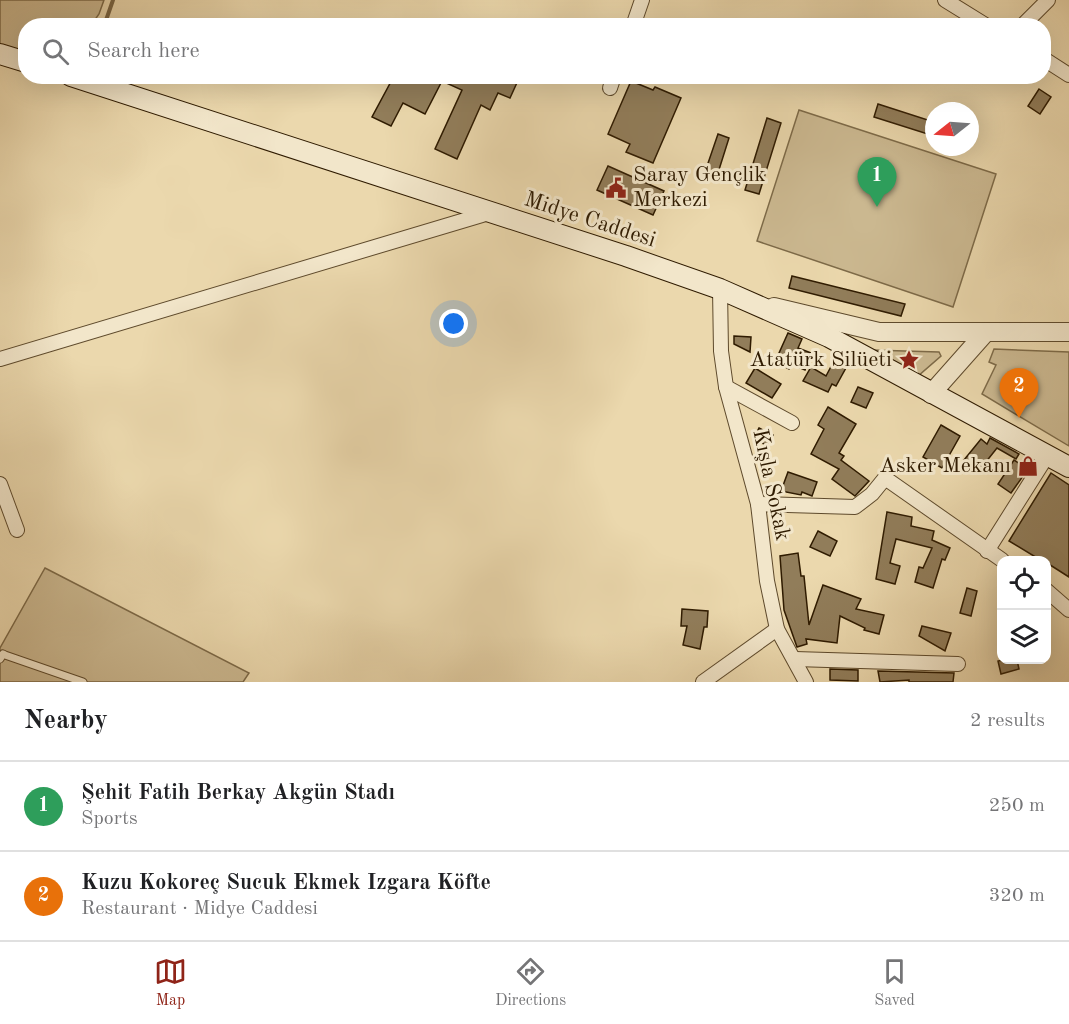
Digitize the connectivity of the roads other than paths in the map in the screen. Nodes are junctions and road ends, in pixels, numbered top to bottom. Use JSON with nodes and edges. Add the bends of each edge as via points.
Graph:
{"nodes":[{"id":1,"x":642,"y":0,"type":"edge"},
{"id":2,"x":945,"y":0,"type":"edge"},
{"id":3,"x":1048,"y":0,"type":"edge"},
{"id":4,"x":636,"y":18,"type":"edge"},
{"id":5,"x":974,"y":18,"type":"edge"},
{"id":6,"x":1030,"y":18,"type":"edge"},
{"id":7,"x":0,"y":54,"type":"edge"},
{"id":8,"x":18,"y":60,"type":"edge"},
{"id":9,"x":1051,"y":63,"type":"edge"},
{"id":10,"x":1069,"y":75,"type":"edge"},
{"id":11,"x":96,"y":84,"type":"edge"},
{"id":12,"x":492,"y":212,"type":"junction"},
{"id":13,"x":720,"y":290,"type":"junction"},
{"id":14,"x":751,"y":302,"type":"junction"},
{"id":15,"x":986,"y":332,"type":"junction"},
{"id":16,"x":1069,"y":332,"type":"edge"},
{"id":17,"x":0,"y":359,"type":"edge"},
{"id":18,"x":726,"y":387,"type":"junction"},
{"id":19,"x":931,"y":394,"type":"junction"},
{"id":20,"x":792,"y":423,"type":"dead end"},
{"id":21,"x":1047,"y":456,"type":"junction"},
{"id":22,"x":1069,"y":467,"type":"edge"},
{"id":23,"x":0,"y":484,"type":"edge"},
{"id":24,"x":758,"y":504,"type":"junction"},
{"id":25,"x":17,"y":530,"type":"dead end"},
{"id":26,"x":987,"y":551,"type":"junction"},
{"id":27,"x":997,"y":558,"type":"edge"},
{"id":28,"x":1051,"y":594,"type":"edge"},
{"id":29,"x":1069,"y":610,"type":"edge"},
{"id":30,"x":777,"y":629,"type":"junction"},
{"id":31,"x":0,"y":659,"type":"edge"},
{"id":32,"x":795,"y":659,"type":"junction"},
{"id":33,"x":958,"y":664,"type":"dead end"},
{"id":34,"x":83,"y":682,"type":"edge"},
{"id":35,"x":703,"y":682,"type":"edge"},
{"id":36,"x":806,"y":682,"type":"edge"}],
"edges":[{"from":1,"to":4,"type":"street"},
{"from":2,"to":5,"type":"street"},
{"from":3,"to":6,"type":"street"},
{"from":7,"to":8,"type":"main road"},
{"from":9,"to":10,"type":"street"},
{"from":11,"to":12,"type":"main road","name":"Midye Caddesi"},
{"from":12,"to":13,"type":"main road","name":"Midye Caddesi"},
{"from":12,"to":17,"type":"street"},
{"from":13,"to":14,"type":"main road","name":"Midye Caddesi"},
{"from":13,"to":18,"type":"street","name":"Kışla Sokak"},
{"from":14,"to":15,"type":"street","via":[[879,332]]},
{"from":14,"to":19,"type":"main road","name":"Midye Caddesi","via":[[849,347]]},
{"from":15,"to":16,"type":"street"},
{"from":15,"to":19,"type":"street"},
{"from":18,"to":20,"type":"street"},
{"from":18,"to":24,"type":"street","name":"Kışla Sokak"},
{"from":19,"to":21,"type":"main road","name":"Midye Caddesi"},
{"from":21,"to":22,"type":"main road","name":"Midye Caddesi"},
{"from":21,"to":26,"type":"street"},
{"from":23,"to":25,"type":"street"},
{"from":24,"to":26,"type":"street","via":[[855,507],[885,478]]},
{"from":24,"to":30,"type":"street","name":"Kışla Sokak"},
{"from":26,"to":27,"type":"street"},
{"from":28,"to":29,"type":"street"},
{"from":30,"to":32,"type":"street","name":"Kışla Sokak"},
{"from":30,"to":35,"type":"street"},
{"from":31,"to":34,"type":"lane","via":[[3,654]]},
{"from":32,"to":33,"type":"street"},
{"from":32,"to":36,"type":"street","name":"Kışla Sokak"}]}
